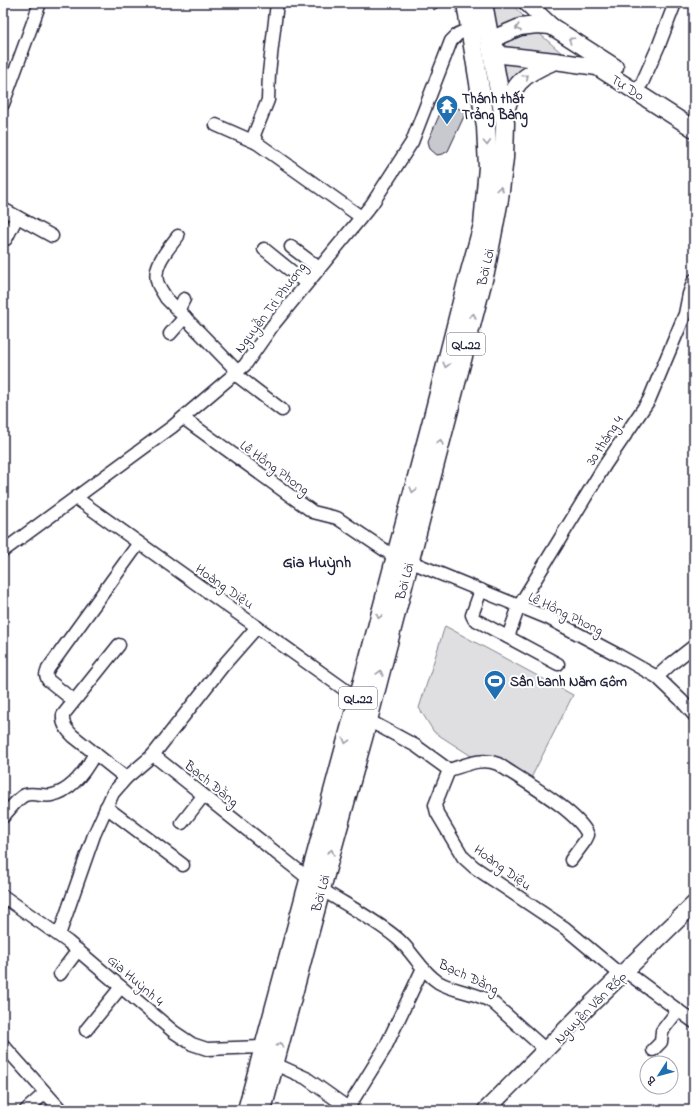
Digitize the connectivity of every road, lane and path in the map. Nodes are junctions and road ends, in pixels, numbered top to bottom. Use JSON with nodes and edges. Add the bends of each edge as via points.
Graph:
{"nodes":[{"id":1,"x":40,"y":3,"type":"edge"},
{"id":2,"x":277,"y":3,"type":"edge"},
{"id":3,"x":466,"y":3,"type":"edge"},
{"id":4,"x":483,"y":3,"type":"edge"},
{"id":5,"x":527,"y":3,"type":"edge"},
{"id":6,"x":675,"y":3,"type":"edge"},
{"id":7,"x":479,"y":26,"type":"junction"},
{"id":8,"x":551,"y":26,"type":"junction"},
{"id":9,"x":489,"y":50,"type":"junction"},
{"id":10,"x":555,"y":61,"type":"junction"},
{"id":11,"x":639,"y":88,"type":"junction"},
{"id":12,"x":3,"y":104,"type":"edge"},
{"id":13,"x":694,"y":117,"type":"edge"},
{"id":14,"x":505,"y":123,"type":"junction"},
{"id":15,"x":216,"y":125,"type":"dead end"},
{"id":16,"x":694,"y":128,"type":"edge"},
{"id":17,"x":257,"y":143,"type":"junction"},
{"id":18,"x":3,"y":209,"type":"edge"},
{"id":19,"x":17,"y":217,"type":"junction"},
{"id":20,"x":361,"y":217,"type":"junction"},
{"id":21,"x":52,"y":236,"type":"dead end"},
{"id":22,"x":178,"y":236,"type":"dead end"},
{"id":23,"x":6,"y":239,"type":"dead end"},
{"id":24,"x":291,"y":247,"type":"dead end"},
{"id":25,"x":264,"y":249,"type":"dead end"},
{"id":26,"x":319,"y":268,"type":"junction"},
{"id":27,"x":694,"y":280,"type":"edge"},
{"id":28,"x":306,"y":283,"type":"junction"},
{"id":29,"x":691,"y":295,"type":"edge"},
{"id":30,"x":184,"y":299,"type":"dead end"},
{"id":31,"x":182,"y":314,"type":"junction"},
{"id":32,"x":170,"y":334,"type":"dead end"},
{"id":33,"x":237,"y":373,"type":"junction"},
{"id":34,"x":282,"y":410,"type":"dead end"},
{"id":35,"x":183,"y":418,"type":"junction"},
{"id":36,"x":76,"y":498,"type":"junction"},
{"id":37,"x":139,"y":543,"type":"junction"},
{"id":38,"x":3,"y":551,"type":"edge"},
{"id":39,"x":402,"y":559,"type":"junction"},
{"id":40,"x":481,"y":590,"type":"junction"},
{"id":41,"x":519,"y":606,"type":"junction"},
{"id":42,"x":257,"y":627,"type":"junction"},
{"id":43,"x":508,"y":637,"type":"junction"},
{"id":44,"x":119,"y":645,"type":"dead end"},
{"id":45,"x":694,"y":646,"type":"edge"},
{"id":46,"x":558,"y":664,"type":"dead end"},
{"id":47,"x":657,"y":677,"type":"junction"},
{"id":48,"x":358,"y":699,"type":"junction"},
{"id":49,"x":74,"y":701,"type":"junction"},
{"id":50,"x":694,"y":715,"type":"edge"},
{"id":51,"x":368,"y":720,"type":"junction"},
{"id":52,"x":94,"y":753,"type":"junction"},
{"id":53,"x":153,"y":755,"type":"junction"},
{"id":54,"x":449,"y":770,"type":"junction"},
{"id":55,"x":126,"y":778,"type":"junction"},
{"id":56,"x":203,"y":796,"type":"junction"},
{"id":57,"x":106,"y":807,"type":"junction"},
{"id":58,"x":3,"y":817,"type":"edge"},
{"id":59,"x":182,"y":823,"type":"dead end"},
{"id":60,"x":571,"y":860,"type":"dead end"},
{"id":61,"x":183,"y":865,"type":"dead end"},
{"id":62,"x":315,"y":884,"type":"junction"},
{"id":63,"x":3,"y":896,"type":"edge"},
{"id":64,"x":694,"y":904,"type":"edge"},
{"id":65,"x":59,"y":935,"type":"junction"},
{"id":66,"x":78,"y":950,"type":"junction"},
{"id":67,"x":422,"y":970,"type":"junction"},
{"id":68,"x":623,"y":973,"type":"junction"},
{"id":69,"x":60,"y":974,"type":"dead end"},
{"id":70,"x":121,"y":987,"type":"junction"},
{"id":71,"x":678,"y":1010,"type":"junction"},
{"id":72,"x":694,"y":1022,"type":"edge"},
{"id":73,"x":86,"y":1030,"type":"dead end"},
{"id":74,"x":3,"y":1045,"type":"edge"},
{"id":75,"x":263,"y":1048,"type":"junction"},
{"id":76,"x":546,"y":1050,"type":"junction"},
{"id":77,"x":653,"y":1050,"type":"dead end"},
{"id":78,"x":275,"y":1064,"type":"junction"},
{"id":79,"x":45,"y":1093,"type":"junction"},
{"id":80,"x":349,"y":1109,"type":"edge"},
{"id":81,"x":26,"y":1110,"type":"edge"},
{"id":82,"x":61,"y":1110,"type":"edge"},
{"id":83,"x":247,"y":1110,"type":"edge"},
{"id":84,"x":262,"y":1110,"type":"edge"},
{"id":85,"x":487,"y":1110,"type":"edge"}],
"edges":[{"from":1,"to":12,"type":"street"},
{"from":2,"to":17,"type":"street","via":[[268,73],[268,100],[254,135]]},
{"from":3,"to":7,"type":"highway","number":"QL.22"},
{"from":4,"to":7,"type":"highway","number":"QL.22"},
{"from":5,"to":8,"type":"main road"},
{"from":6,"to":11,"type":"street"},
{"from":7,"to":9,"type":"highway","number":"QL.22"},
{"from":7,"to":20,"type":"street","name":"Nguyễn Tri Phương","via":[[458,34],[450,41],[412,142]]},
{"from":8,"to":9,"type":"main road","one_way":true,"via":[[520,27],[500,36]]},
{"from":11,"to":8,"type":"main road","one_way":true},
{"from":9,"to":10,"type":"main road","name":"Tự Do"},
{"from":9,"to":14,"type":"highway","name":"Bời Lời","number":"QL.22"},
{"from":9,"to":39,"type":"highway","name":"Bời Lời","number":"QL.22","one_way":true,"via":[[488,167],[483,225],[434,413]]},
{"from":10,"to":11,"type":"main road","name":"Tự Do","via":[[597,68]]},
{"from":14,"to":10,"type":"main road","name":"Tự Do","one_way":true,"via":[[506,108],[517,85],[536,68]]},
{"from":11,"to":13,"type":"main road"},
{"from":11,"to":16,"type":"main road","name":"Tự Do"},
{"from":39,"to":14,"type":"highway","name":"Bời Lời","number":"QL.22","one_way":true,"via":[[486,268],[499,199]]},
{"from":15,"to":17,"type":"street"},
{"from":17,"to":20,"type":"street"},
{"from":18,"to":19,"type":"street"},
{"from":19,"to":21,"type":"street"},
{"from":19,"to":23,"type":"street"},
{"from":20,"to":26,"type":"street","name":"Nguyễn Tri Phương"},
{"from":22,"to":31,"type":"street","via":[[160,262],[156,276],[166,298]]},
{"from":24,"to":26,"type":"street"},
{"from":25,"to":28,"type":"street"},
{"from":26,"to":28,"type":"street","name":"Nguyễn Tri Phương"},
{"from":27,"to":29,"type":"street","name":"30 tháng 4"},
{"from":28,"to":33,"type":"street","name":"Nguyễn Tri Phương"},
{"from":29,"to":41,"type":"street","name":"30 tháng 4","via":[[649,400],[605,465]]},
{"from":30,"to":31,"type":"street"},
{"from":31,"to":32,"type":"street"},
{"from":31,"to":33,"type":"street"},
{"from":33,"to":34,"type":"street"},
{"from":33,"to":35,"type":"street","name":"Nguyễn Tri Phương"},
{"from":35,"to":36,"type":"street","name":"Nguyễn Tri Phương"},
{"from":35,"to":39,"type":"street","name":"Lê Hồng Phong","via":[[313,512],[337,518]]},
{"from":36,"to":37,"type":"street","name":"Hoàng Diệu"},
{"from":36,"to":38,"type":"street","name":"Nguyễn Tri Phương"},
{"from":37,"to":42,"type":"street","name":"Hoàng Diệu"},
{"from":37,"to":49,"type":"street","via":[[48,669],[48,680]]},
{"from":39,"to":40,"type":"street","name":"Lê Hồng Phong"},
{"from":39,"to":48,"type":"highway","name":"Bời Lời","number":"QL.22","one_way":true},
{"from":51,"to":39,"type":"highway","name":"Bời Lời","number":"QL.22","one_way":true},
{"from":40,"to":41,"type":"street","name":"Lê Hồng Phong"},
{"from":40,"to":43,"type":"street","via":[[472,614],[474,619]]},
{"from":41,"to":43,"type":"street","name":"30 tháng 4"},
{"from":41,"to":47,"type":"street","name":"Lê Hồng Phong","via":[[548,618]]},
{"from":42,"to":48,"type":"street","name":"Hoàng Diệu"},
{"from":42,"to":53,"type":"street"},
{"from":43,"to":46,"type":"street"},
{"from":44,"to":49,"type":"street"},
{"from":45,"to":47,"type":"street"},
{"from":47,"to":50,"type":"street","name":"Lê Hồng Phong"},
{"from":48,"to":62,"type":"highway","name":"Bời Lời","number":"QL.22","one_way":true},
{"from":49,"to":52,"type":"street","via":[[63,715],[62,721],[73,736]]},
{"from":51,"to":54,"type":"street","via":[[416,746]]},
{"from":62,"to":51,"type":"highway","name":"Bời Lời","number":"QL.22","one_way":true},
{"from":52,"to":55,"type":"street"},
{"from":52,"to":58,"type":"street","via":[[85,770],[66,790],[51,795],[24,795]]},
{"from":53,"to":55,"type":"street"},
{"from":53,"to":56,"type":"street","name":"Bạch Đằng"},
{"from":54,"to":60,"type":"street","via":[[483,760],[491,761],[562,806],[585,828],[588,835]]},
{"from":54,"to":68,"type":"street","name":"Hoàng Diệu","via":[[435,805],[437,814],[463,857],[565,928]]},
{"from":55,"to":57,"type":"street","via":[[113,793]]},
{"from":56,"to":59,"type":"street"},
{"from":56,"to":62,"type":"street","name":"Bạch Đằng"},
{"from":57,"to":61,"type":"street"},
{"from":57,"to":65,"type":"street"},
{"from":62,"to":67,"type":"street","name":"Bạch Đằng","via":[[389,932],[411,953]]},
{"from":62,"to":75,"type":"highway","name":"Bời Lời","number":"QL.22"},
{"from":78,"to":62,"type":"highway","name":"Bời Lời","number":"QL.22","one_way":true},
{"from":63,"to":65,"type":"street","name":"Gia Huỳnh 4"},
{"from":64,"to":68,"type":"main road","name":"Nguyễn Văn Rốp"},
{"from":65,"to":66,"type":"street","name":"Gia Huỳnh 4"},
{"from":66,"to":69,"type":"street"},
{"from":66,"to":70,"type":"street","name":"Gia Huỳnh 4"},
{"from":67,"to":76,"type":"street","name":"Bạch Đằng","via":[[438,982],[482,996],[492,1002]]},
{"from":67,"to":80,"type":"street","via":[[385,1048]]},
{"from":68,"to":71,"type":"street","name":"Hoàng Diệu"},
{"from":68,"to":76,"type":"main road","name":"Nguyễn Văn Rốp"},
{"from":70,"to":73,"type":"street"},
{"from":70,"to":75,"type":"street","name":"Gia Huỳnh 4","via":[[192,1044],[207,1049]]},
{"from":71,"to":72,"type":"street","name":"Hoàng Diệu"},
{"from":71,"to":77,"type":"street","via":[[662,1030],[661,1042]]},
{"from":74,"to":79,"type":"street"},
{"from":75,"to":83,"type":"highway","name":"Bời Lời","number":"QL.22"},
{"from":76,"to":85,"type":"main road","name":"Nguyễn Văn Rốp"},
{"from":78,"to":80,"type":"street","via":[[306,1078]]},
{"from":78,"to":84,"type":"highway","name":"Bời Lời","number":"QL.22"},
{"from":79,"to":81,"type":"street"},
{"from":79,"to":82,"type":"street"}]}
